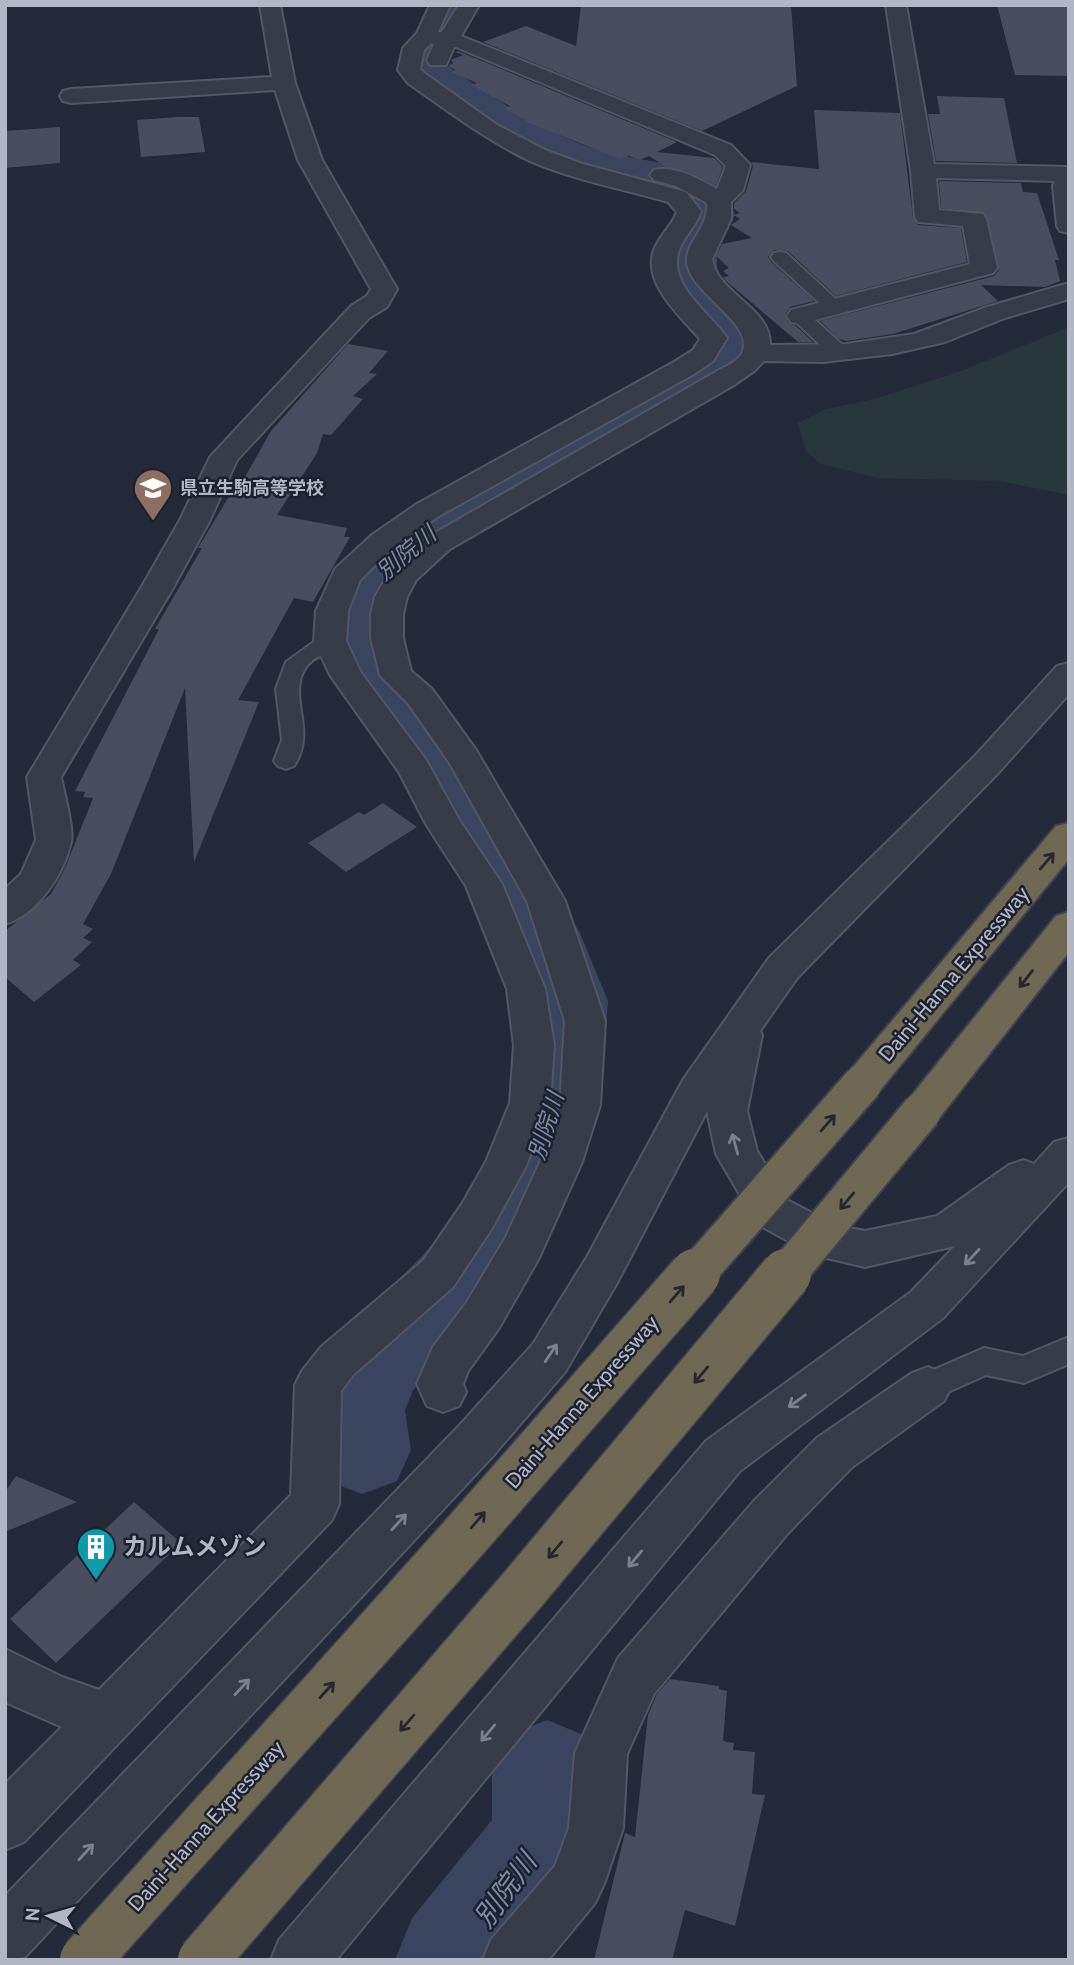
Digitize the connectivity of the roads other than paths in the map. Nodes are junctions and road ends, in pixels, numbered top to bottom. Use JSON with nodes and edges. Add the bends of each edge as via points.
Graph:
{"nodes":[{"id":1,"x":270,"y":5,"type":"edge"},
{"id":2,"x":469,"y":5,"type":"edge"},
{"id":3,"x":896,"y":5,"type":"edge"},
{"id":4,"x":438,"y":27,"type":"edge"},
{"id":5,"x":284,"y":83,"type":"junction"},
{"id":6,"x":71,"y":96,"type":"dead end"},
{"id":7,"x":923,"y":171,"type":"junction"},
{"id":8,"x":1069,"y":175,"type":"edge"},
{"id":9,"x":719,"y":200,"type":"junction"},
{"id":10,"x":1069,"y":226,"type":"edge"},
{"id":11,"x":780,"y":257,"type":"dead end"},
{"id":12,"x":1069,"y":291,"type":"edge"},
{"id":13,"x":835,"y":308,"type":"junction"},
{"id":14,"x":800,"y":316,"type":"joint"},
{"id":15,"x":755,"y":352,"type":"junction"},
{"id":16,"x":840,"y":353,"type":"junction"},
{"id":17,"x":330,"y":641,"type":"junction"},
{"id":18,"x":1069,"y":673,"type":"edge"},
{"id":19,"x":286,"y":761,"type":"dead end"},
{"id":20,"x":1069,"y":835,"type":"edge"},
{"id":21,"x":5,"y":911,"type":"edge"},
{"id":22,"x":1069,"y":925,"type":"edge"},
{"id":23,"x":745,"y":1023,"type":"junction"},
{"id":24,"x":1069,"y":1146,"type":"edge"},
{"id":25,"x":1069,"y":1154,"type":"edge"},
{"id":26,"x":1069,"y":1350,"type":"edge"},
{"id":27,"x":928,"y":1387,"type":"joint"},
{"id":28,"x":443,"y":1392,"type":"dead end"},
{"id":29,"x":5,"y":1674,"type":"edge"},
{"id":30,"x":107,"y":1718,"type":"junction"},
{"id":31,"x":5,"y":1823,"type":"edge"},
{"id":32,"x":5,"y":1937,"type":"edge"},
{"id":33,"x":85,"y":1960,"type":"edge"},
{"id":34,"x":203,"y":1960,"type":"edge"},
{"id":35,"x":299,"y":1960,"type":"edge"},
{"id":36,"x":511,"y":1960,"type":"edge"}],
"edges":[{"from":1,"to":5,"type":"street"},
{"from":2,"to":4,"type":"street"},
{"from":3,"to":7,"type":"street"},
{"from":4,"to":9,"type":"street","via":[[441,74],[513,123],[584,154],[684,181]]},
{"from":4,"to":9,"type":"street","via":[[723,150],[738,165],[732,190]]},
{"from":4,"to":17,"type":"street","via":[[414,48],[409,70],[489,130],[575,169],[677,197],[689,211],[666,250],[664,269],[677,297],[713,338],[703,355],[684,368],[488,475],[383,541],[346,576],[332,611]]},
{"from":5,"to":6,"type":"street"},
{"from":5,"to":21,"type":"street","via":[[310,160],[384,289],[378,301],[360,312],[224,457],[157,588],[44,777],[54,840],[36,881]]},
{"from":7,"to":8,"type":"street"},
{"from":7,"to":13,"type":"street","via":[[927,217],[974,219],[984,268]]},
{"from":8,"to":10,"type":"street","via":[[1065,186]]},
{"from":9,"to":15,"type":"street","via":[[722,214],[699,260],[709,285],[738,309],[753,330],[758,343]]},
{"from":11,"to":13,"type":"lane"},
{"from":12,"to":16,"type":"street","via":[[937,335]]},
{"from":13,"to":14,"type":"street"},
{"from":14,"to":16,"type":"lane"},
{"from":15,"to":16,"type":"street","via":[[795,356]]},
{"from":15,"to":28,"type":"street","via":[[754,358],[724,379],[439,543],[403,575],[391,597],[387,638],[396,675],[420,696],[464,758],[546,901],[585,1021],[580,1105],[561,1162],[524,1245],[483,1315],[449,1361],[440,1384]]},
{"from":17,"to":19,"type":"lane","via":[[297,662],[287,689],[294,740]]},
{"from":17,"to":30,"type":"street","via":[[346,675],[414,768],[443,824],[484,884],[526,989],[534,1045],[530,1103],[500,1176],[438,1274],[337,1361],[318,1385],[315,1504]]},
{"from":18,"to":23,"type":"street","via":[[986,765],[783,968]]},
{"from":33,"to":20,"type":"highway","name":"Daini-Hanna Expressway","one_way":true,"bridge":true,"via":[[863,1083]]},
{"from":22,"to":34,"type":"highway","one_way":true,"bridge":true,"via":[[922,1111],[524,1588]]},
{"from":24,"to":23,"type":"street","one_way":true,"via":[[948,1231],[865,1249],[829,1242],[772,1212],[737,1154],[727,1111]]},
{"from":32,"to":23,"type":"street","one_way":true,"via":[[475,1442],[549,1358],[602,1270],[697,1091]]},
{"from":25,"to":35,"type":"street","one_way":true,"via":[[927,1305],[723,1455]]},
{"from":26,"to":27,"type":"lane","via":[[1024,1370],[984,1360]]},
{"from":27,"to":36,"type":"street","via":[[825,1462],[771,1517],[636,1676],[601,1753],[596,1828],[576,1884]]},
{"from":29,"to":30,"type":"street","via":[[50,1698]]},
{"from":30,"to":31,"type":"street"}]}
